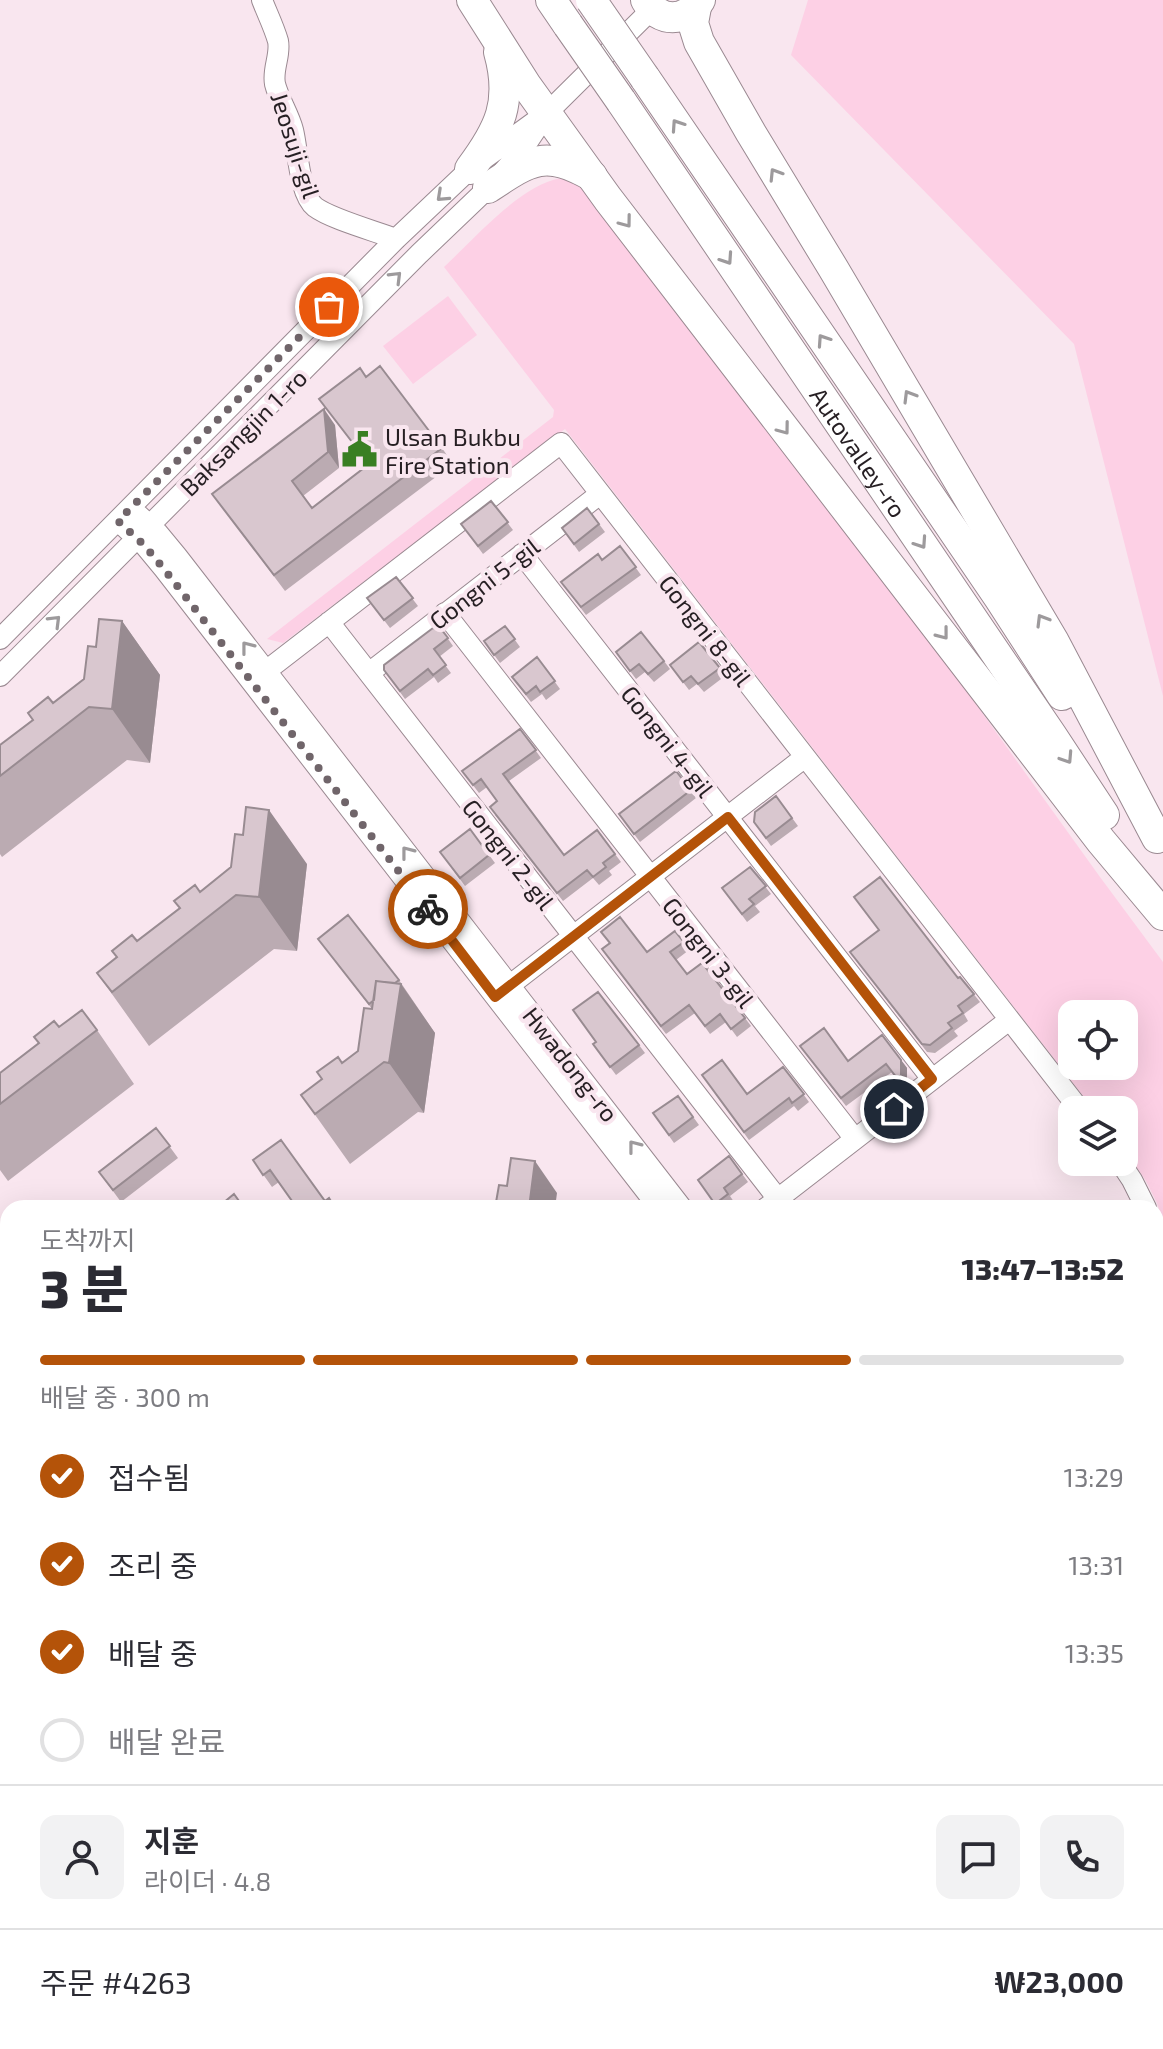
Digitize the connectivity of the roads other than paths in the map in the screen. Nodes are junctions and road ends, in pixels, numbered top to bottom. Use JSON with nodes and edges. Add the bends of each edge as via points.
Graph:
{"nodes":[{"id":1,"x":262,"y":0,"type":"edge"},
{"id":2,"x":472,"y":0,"type":"edge"},
{"id":3,"x":551,"y":0,"type":"edge"},
{"id":4,"x":591,"y":0,"type":"edge"},
{"id":5,"x":649,"y":4,"type":"edge"},
{"id":6,"x":698,"y":4,"type":"edge"},
{"id":7,"x":490,"y":31,"type":"junction"},
{"id":8,"x":547,"y":113,"type":"junction"},
{"id":9,"x":592,"y":177,"type":"junction"},
{"id":10,"x":479,"y":178,"type":"junction"},
{"id":11,"x":396,"y":239,"type":"junction"},
{"id":12,"x":600,"y":494,"type":"junction"},
{"id":13,"x":124,"y":514,"type":"junction"},
{"id":14,"x":144,"y":532,"type":"junction"},
{"id":15,"x":522,"y":554,"type":"junction"},
{"id":16,"x":445,"y":613,"type":"junction"},
{"id":17,"x":329,"y":622,"type":"junction"},
{"id":18,"x":0,"y":639,"type":"edge"},
{"id":19,"x":266,"y":671,"type":"junction"},
{"id":20,"x":369,"y":673,"type":"junction"},
{"id":21,"x":0,"y":676,"type":"edge"},
{"id":22,"x":805,"y":757,"type":"junction"},
{"id":23,"x":728,"y":817,"type":"junction"},
{"id":24,"x":1160,"y":842,"type":"edge"},
{"id":25,"x":651,"y":877,"type":"junction"},
{"id":26,"x":1163,"y":906,"type":"edge"},
{"id":27,"x":1163,"y":915,"type":"edge"},
{"id":28,"x":573,"y":936,"type":"junction"},
{"id":29,"x":502,"y":991,"type":"junction"},
{"id":30,"x":1009,"y":1020,"type":"junction"},
{"id":31,"x":932,"y":1079,"type":"junction"},
{"id":32,"x":1069,"y":1096,"type":"edge"},
{"id":33,"x":855,"y":1139,"type":"junction"},
{"id":34,"x":1129,"y":1176,"type":"edge"},
{"id":35,"x":653,"y":1200,"type":"edge"},
{"id":36,"x":675,"y":1200,"type":"edge"},
{"id":37,"x":770,"y":1200,"type":"edge"},
{"id":38,"x":776,"y":1200,"type":"edge"},
{"id":39,"x":1142,"y":1200,"type":"edge"}],
"edges":[{"from":1,"to":11,"type":"street","name":"Jeosuji-gil","via":[[278,42],[275,83],[293,130],[310,202]]},
{"from":2,"to":7,"type":"highway"},
{"from":3,"to":26,"type":"highway","name":"Autovalley-ro","one_way":true,"bridge":true},
{"from":24,"to":4,"type":"highway","name":"Autovalley-ro","one_way":true,"bridge":true},
{"from":5,"to":6,"type":"highway","via":[[658,14],[674,18]]},
{"from":5,"to":8,"type":"street","name":"Baksangjin 1-ro"},
{"from":24,"to":6,"type":"highway","one_way":true,"via":[[1054,642],[699,42],[693,23]]},
{"from":7,"to":8,"type":"highway"},
{"from":7,"to":10,"type":"highway","via":[[503,69],[503,113]]},
{"from":8,"to":9,"type":"highway"},
{"from":8,"to":10,"type":"street","name":"Baksangjin 1-ro","via":[[521,152]]},
{"from":9,"to":10,"type":"highway","via":[[564,162],[540,161]]},
{"from":9,"to":27,"type":"highway","one_way":true},
{"from":10,"to":11,"type":"street","name":"Baksangjin 1-ro","one_way":true},
{"from":14,"to":10,"type":"street","name":"Baksangjin 1-ro","one_way":true,"via":[[419,254]]},
{"from":11,"to":13,"type":"street","name":"Baksangjin 1-ro"},
{"from":12,"to":15,"type":"street","name":"Gongni 5-gil"},
{"from":12,"to":17,"type":"street","name":"Gongni 8-gil","via":[[561,443]]},
{"from":12,"to":22,"type":"street","name":"Gongni 8-gil"},
{"from":13,"to":14,"type":"street","name":"Hwadong-ro"},
{"from":13,"to":18,"type":"street","name":"Baksangjin 1-ro"},
{"from":19,"to":14,"type":"street","name":"Hwadong-ro","one_way":true,"via":[[177,556]]},
{"from":21,"to":14,"type":"street","name":"Baksangjin 1-ro","one_way":true},
{"from":14,"to":29,"type":"street","name":"Hwadong-ro","via":[[164,569]]},
{"from":15,"to":16,"type":"street","name":"Gongni 5-gil"},
{"from":15,"to":23,"type":"street","name":"Gongni 4-gil"},
{"from":16,"to":20,"type":"street","name":"Gongni 5-gil"},
{"from":16,"to":25,"type":"street","name":"Gongni 3-gil"},
{"from":17,"to":19,"type":"street","name":"Gongni 8-gil"},
{"from":17,"to":20,"type":"street","name":"Gongni 2-gil"},
{"from":29,"to":19,"type":"street","name":"Hwadong-ro","one_way":true},
{"from":20,"to":28,"type":"street","name":"Gongni 2-gil"},
{"from":22,"to":23,"type":"street"},
{"from":22,"to":30,"type":"street","name":"Gongni 8-gil"},
{"from":23,"to":25,"type":"street"},
{"from":23,"to":31,"type":"street","name":"Gongni 4-gil"},
{"from":25,"to":28,"type":"street"},
{"from":25,"to":33,"type":"street","name":"Gongni 3-gil"},
{"from":28,"to":29,"type":"street"},
{"from":28,"to":37,"type":"street","name":"Gongni 2-gil"},
{"from":29,"to":35,"type":"street","name":"Hwadong-ro"},
{"from":36,"to":29,"type":"street","name":"Hwadong-ro","one_way":true},
{"from":30,"to":31,"type":"street"},
{"from":30,"to":32,"type":"street","name":"Gongni 8-gil"},
{"from":31,"to":33,"type":"street"},
{"from":33,"to":38,"type":"street"},
{"from":34,"to":39,"type":"street"}]}
